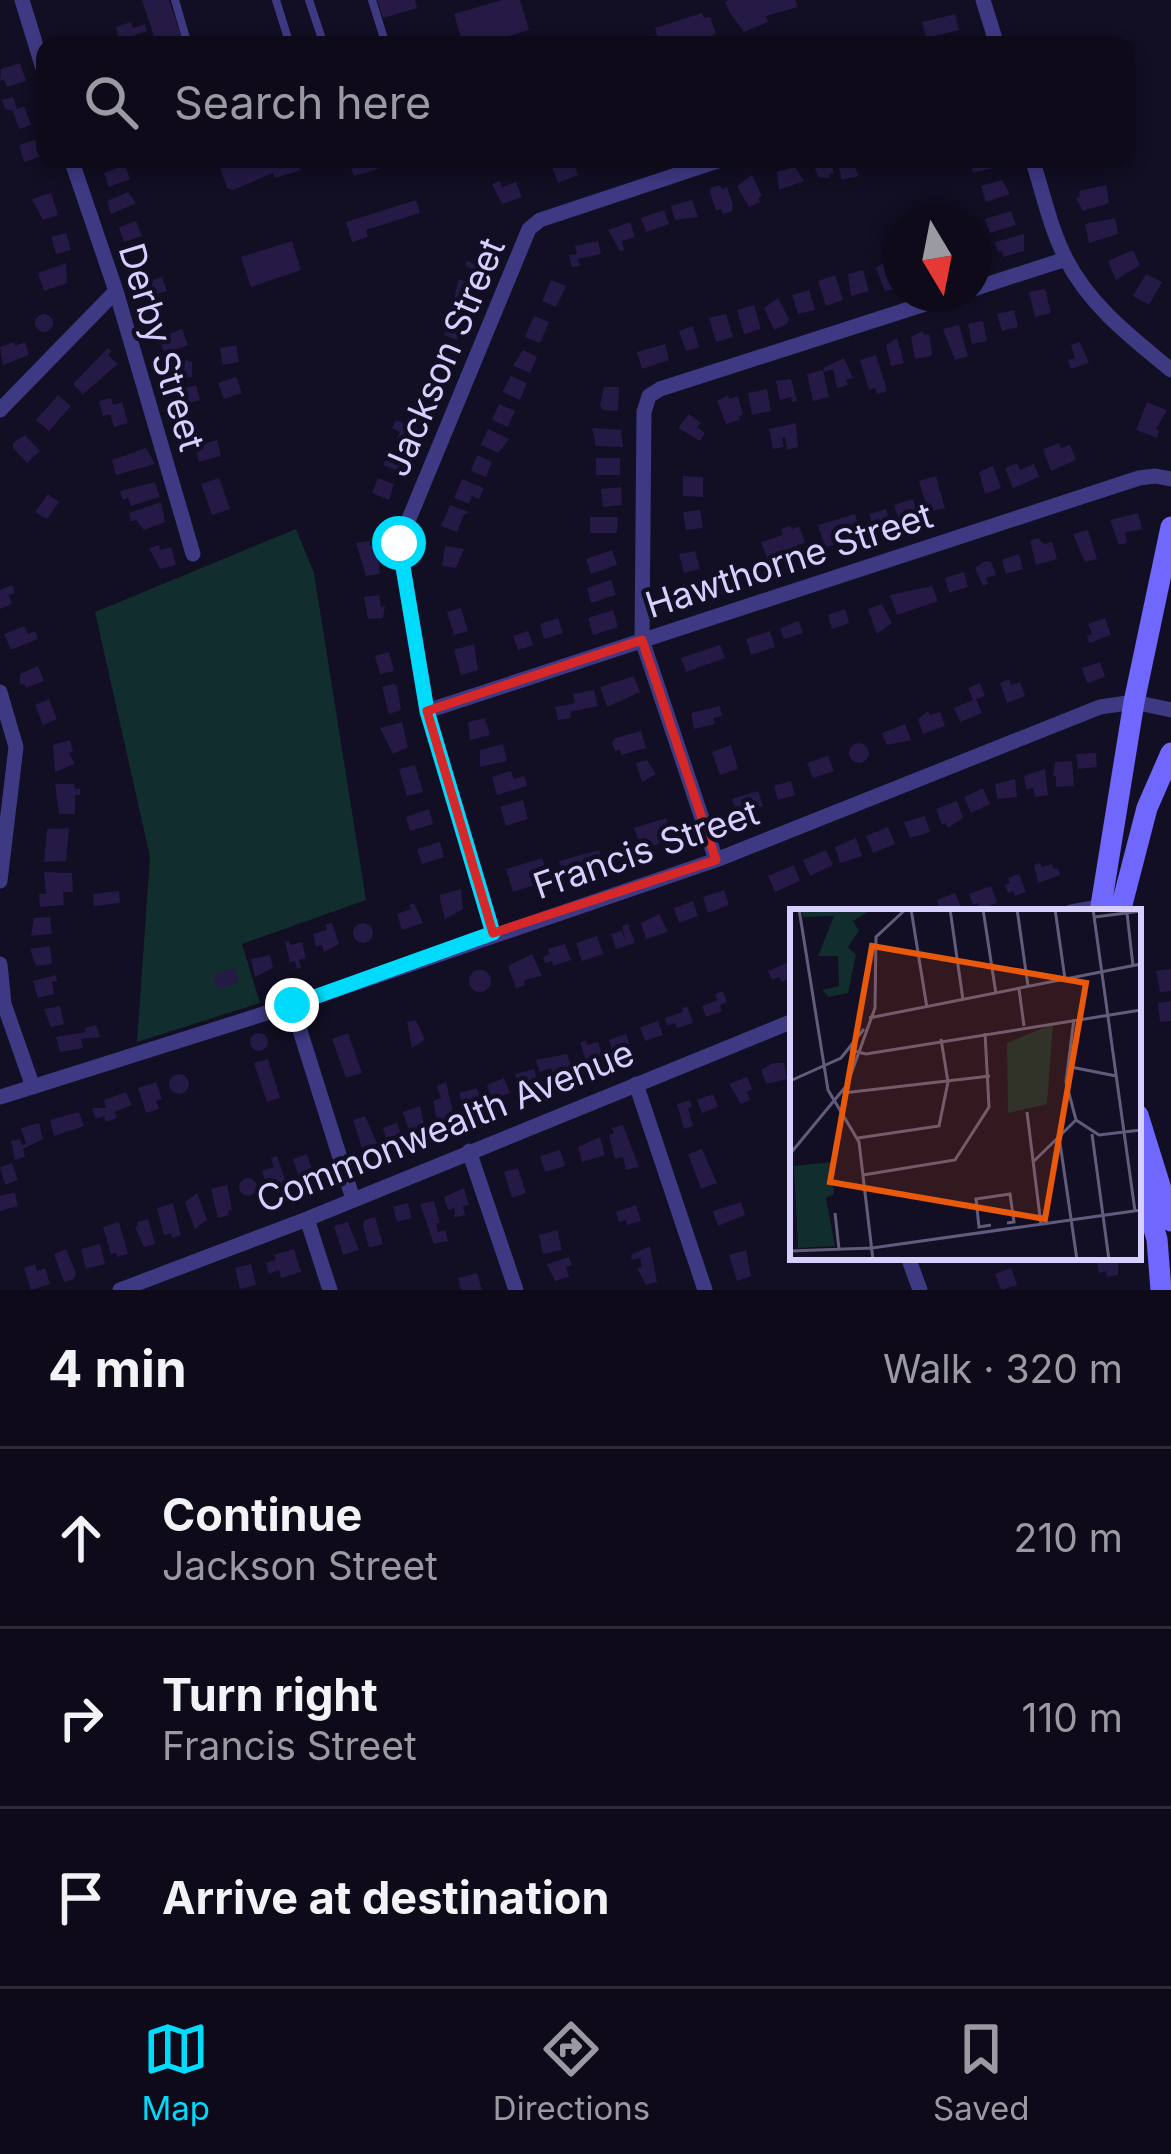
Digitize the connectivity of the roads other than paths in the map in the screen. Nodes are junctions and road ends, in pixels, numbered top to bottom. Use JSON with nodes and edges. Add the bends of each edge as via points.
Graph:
{"nodes":[{"id":1,"x":22,"y":0,"type":"edge"},
{"id":2,"x":175,"y":0,"type":"edge"},
{"id":3,"x":276,"y":0,"type":"edge"},
{"id":4,"x":309,"y":0,"type":"edge"},
{"id":5,"x":372,"y":0,"type":"edge"},
{"id":6,"x":983,"y":0,"type":"edge"},
{"id":7,"x":185,"y":36,"type":"edge"},
{"id":8,"x":287,"y":36,"type":"edge"},
{"id":9,"x":320,"y":36,"type":"edge"},
{"id":10,"x":383,"y":36,"type":"edge"},
{"id":11,"x":994,"y":36,"type":"edge"},
{"id":12,"x":36,"y":46,"type":"edge"},
{"id":13,"x":74,"y":168,"type":"edge"},
{"id":14,"x":697,"y":168,"type":"edge"},
{"id":15,"x":1035,"y":168,"type":"edge"},
{"id":16,"x":1066,"y":259,"type":"junction"},
{"id":17,"x":991,"y":283,"type":"edge"},
{"id":18,"x":116,"y":291,"type":"junction"},
{"id":19,"x":900,"y":312,"type":"edge"},
{"id":20,"x":1171,"y":370,"type":"edge"},
{"id":21,"x":0,"y":410,"type":"edge"},
{"id":22,"x":1171,"y":479,"type":"edge"},
{"id":23,"x":1171,"y":527,"type":"edge"},
{"id":24,"x":193,"y":554,"type":"dead end"},
{"id":25,"x":642,"y":640,"type":"junction"},
{"id":26,"x":0,"y":692,"type":"edge"},
{"id":27,"x":1134,"y":702,"type":"junction"},
{"id":28,"x":1171,"y":710,"type":"edge"},
{"id":29,"x":427,"y":711,"type":"junction"},
{"id":30,"x":1171,"y":752,"type":"edge"},
{"id":31,"x":3,"y":832,"type":"edge"},
{"id":32,"x":716,"y":860,"type":"junction"},
{"id":33,"x":0,"y":881,"type":"edge"},
{"id":34,"x":1110,"y":908,"type":"edge"},
{"id":35,"x":493,"y":933,"type":"junction"},
{"id":36,"x":0,"y":964,"type":"edge"},
{"id":37,"x":292,"y":1005,"type":"junction"},
{"id":38,"x":790,"y":1022,"type":"edge"},
{"id":39,"x":636,"y":1084,"type":"junction"},
{"id":40,"x":33,"y":1087,"type":"junction"},
{"id":41,"x":0,"y":1097,"type":"edge"},
{"id":42,"x":1141,"y":1125,"type":"edge"},
{"id":43,"x":469,"y":1151,"type":"junction"},
{"id":44,"x":1141,"y":1188,"type":"edge"},
{"id":45,"x":353,"y":1199,"type":"junction"},
{"id":46,"x":307,"y":1219,"type":"junction"},
{"id":47,"x":1171,"y":1221,"type":"edge"},
{"id":48,"x":909,"y":1260,"type":"edge"},
{"id":49,"x":120,"y":1290,"type":"edge"},
{"id":50,"x":330,"y":1290,"type":"edge"},
{"id":51,"x":516,"y":1290,"type":"edge"},
{"id":52,"x":705,"y":1290,"type":"edge"},
{"id":53,"x":920,"y":1290,"type":"edge"},
{"id":54,"x":1161,"y":1290,"type":"edge"}],
"edges":[{"from":1,"to":12,"type":"street"},
{"from":2,"to":7,"type":"lane"},
{"from":3,"to":8,"type":"lane"},
{"from":4,"to":9,"type":"lane"},
{"from":5,"to":10,"type":"lane"},
{"from":6,"to":11,"type":"street"},
{"from":13,"to":18,"type":"street","name":"Derby Street"},
{"from":14,"to":29,"type":"street","name":"Jackson Street","via":[[529,229],[399,543]]},
{"from":15,"to":16,"type":"street"},
{"from":16,"to":17,"type":"street"},
{"from":16,"to":20,"type":"street","via":[[1095,302]]},
{"from":18,"to":21,"type":"street"},
{"from":18,"to":24,"type":"street","name":"Derby Street"},
{"from":19,"to":25,"type":"street","via":[[649,396]]},
{"from":22,"to":25,"type":"street","name":"Hawthorne Street","via":[[1147,476]]},
{"from":23,"to":27,"type":"street"},
{"from":25,"to":29,"type":"street","name":"Hawthorne Street"},
{"from":25,"to":32,"type":"street"},
{"from":26,"to":31,"type":"street","via":[[16,746]]},
{"from":27,"to":28,"type":"street","name":"Francis Street"},
{"from":27,"to":32,"type":"street","name":"Francis Street","via":[[1100,707]]},
{"from":27,"to":34,"type":"street"},
{"from":29,"to":35,"type":"street","name":"Jackson Street"},
{"from":30,"to":34,"type":"street"},
{"from":31,"to":33,"type":"street"},
{"from":32,"to":35,"type":"street","name":"Francis Street"},
{"from":35,"to":37,"type":"street","name":"Francis Street"},
{"from":36,"to":40,"type":"street","via":[[4,1004]]},
{"from":37,"to":40,"type":"street","name":"Francis Street"},
{"from":37,"to":45,"type":"street"},
{"from":38,"to":39,"type":"street","name":"Commonwealth Avenue"},
{"from":39,"to":43,"type":"street","name":"Commonwealth Avenue"},
{"from":39,"to":52,"type":"street"},
{"from":40,"to":41,"type":"street","name":"Francis Street"},
{"from":42,"to":47,"type":"street"},
{"from":43,"to":45,"type":"street","name":"Commonwealth Avenue"},
{"from":43,"to":51,"type":"street"},
{"from":44,"to":54,"type":"street"},
{"from":45,"to":46,"type":"street","name":"Commonwealth Avenue"},
{"from":46,"to":49,"type":"street","name":"Commonwealth Avenue"},
{"from":46,"to":50,"type":"street"},
{"from":48,"to":53,"type":"street"}]}
